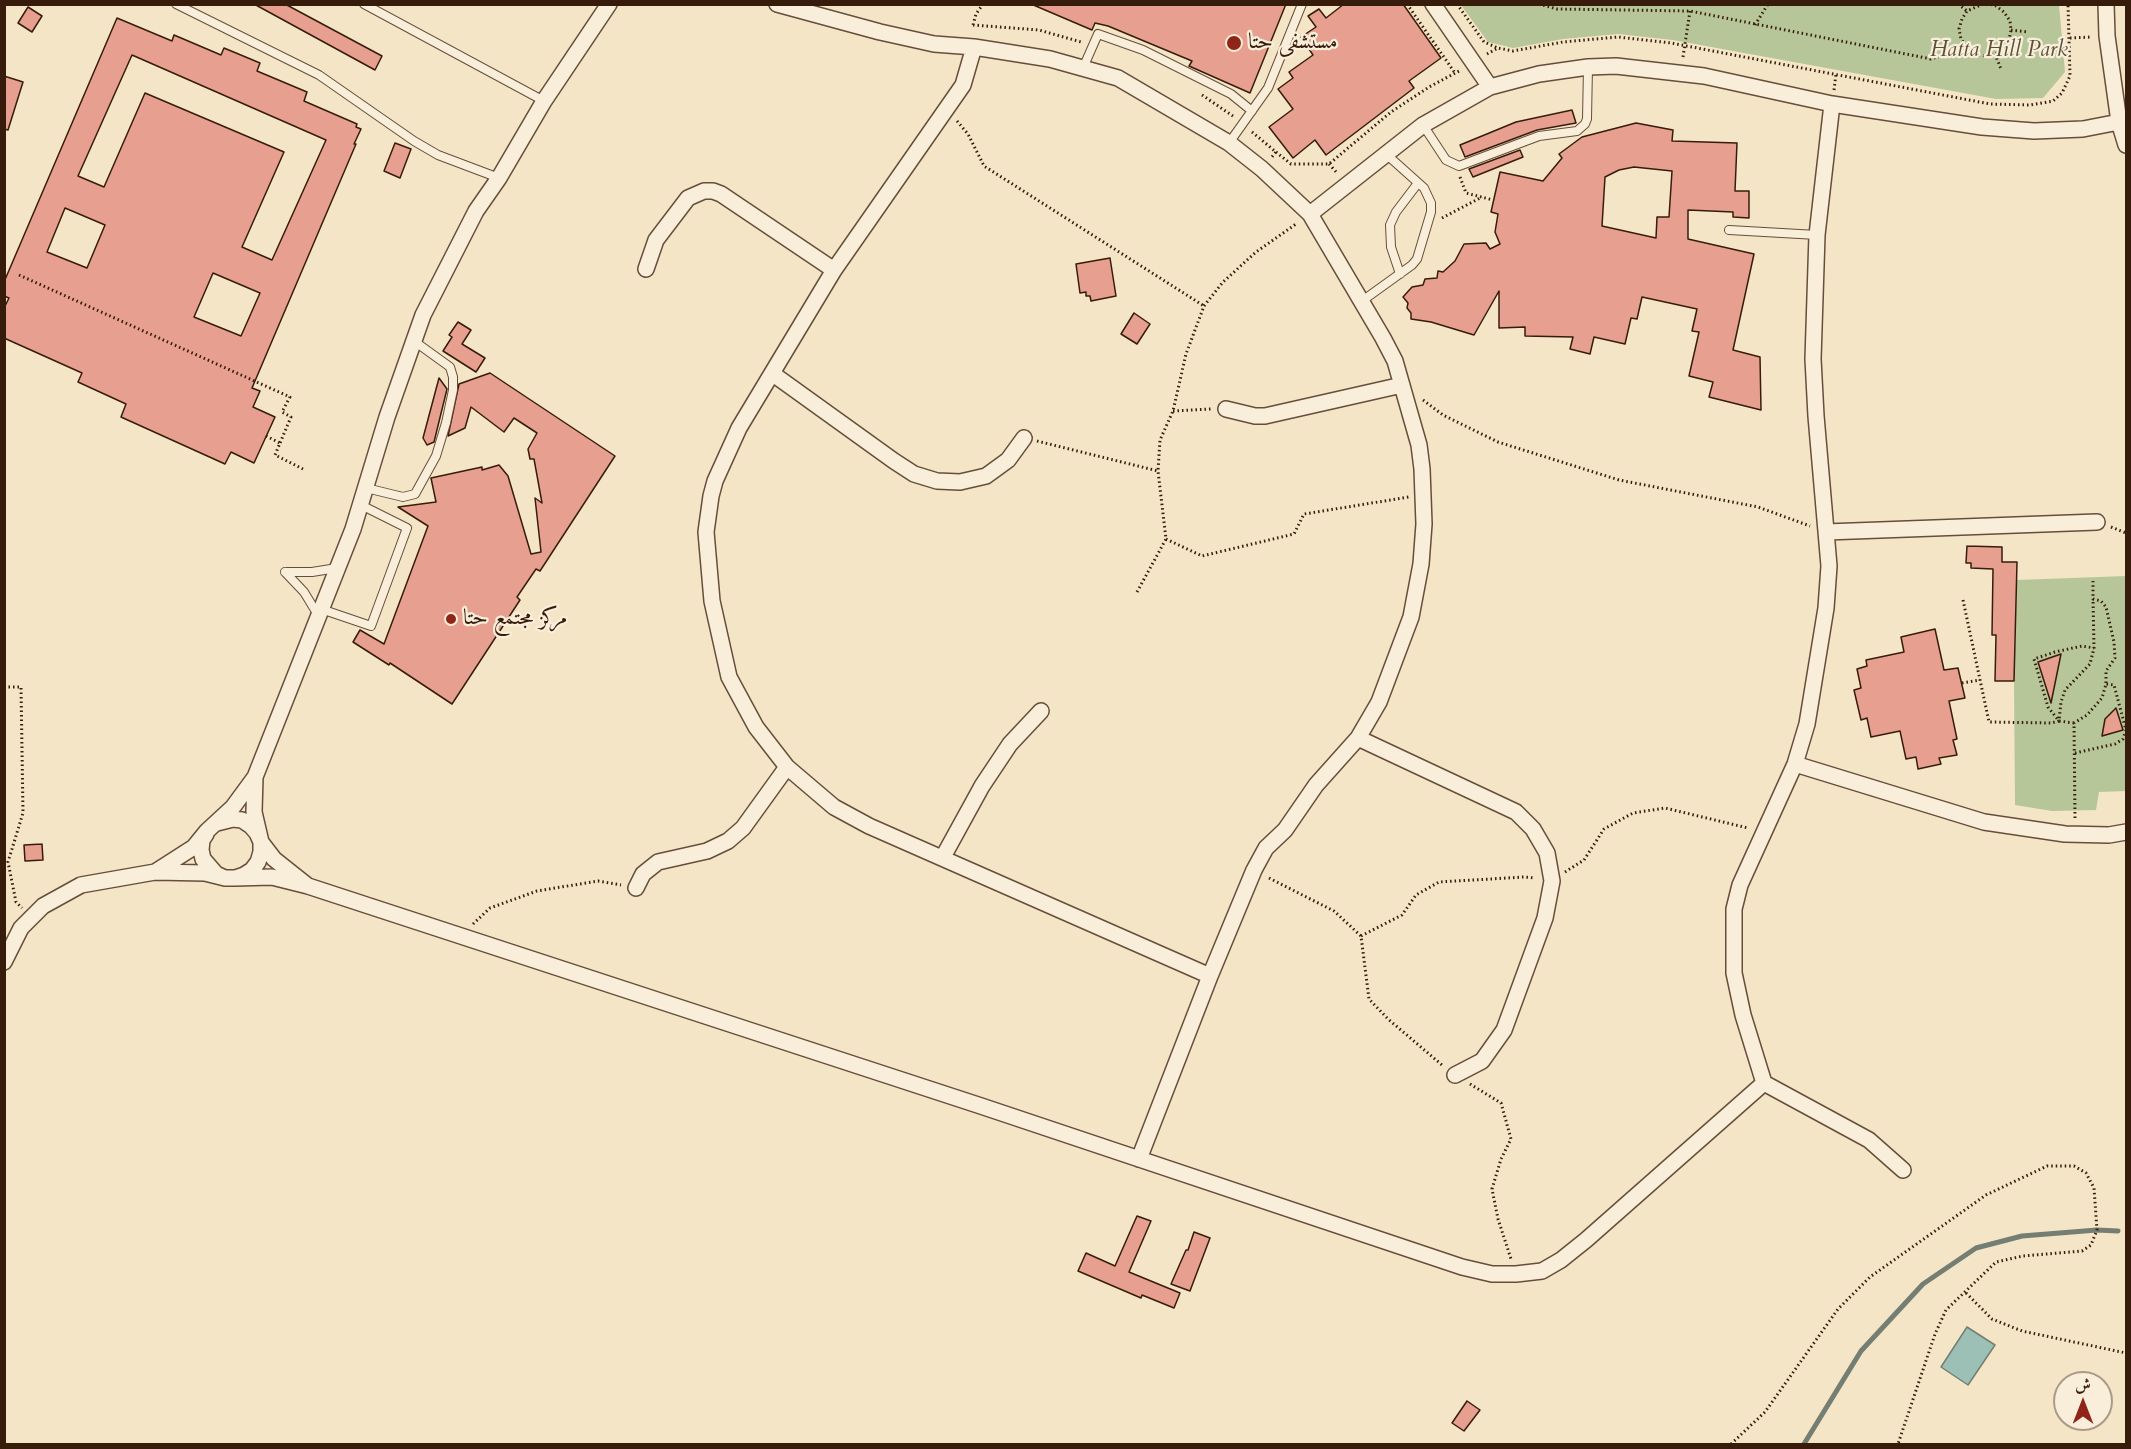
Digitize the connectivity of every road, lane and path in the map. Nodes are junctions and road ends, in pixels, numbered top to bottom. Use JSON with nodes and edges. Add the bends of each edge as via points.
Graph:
{"nodes":[{"id":1,"x":176,"y":4,"type":"edge"},
{"id":2,"x":364,"y":4,"type":"edge"},
{"id":3,"x":609,"y":4,"type":"edge"},
{"id":4,"x":777,"y":4,"type":"edge"},
{"id":5,"x":983,"y":4,"type":"edge"},
{"id":6,"x":1302,"y":4,"type":"edge"},
{"id":7,"x":1407,"y":4,"type":"edge"},
{"id":8,"x":1433,"y":4,"type":"edge"},
{"id":9,"x":1457,"y":4,"type":"edge"},
{"id":10,"x":1539,"y":4,"type":"edge"},
{"id":11,"x":1768,"y":4,"type":"edge"},
{"id":12,"x":1958,"y":4,"type":"edge"},
{"id":13,"x":1983,"y":4,"type":"edge"},
{"id":14,"x":1989,"y":4,"type":"edge"},
{"id":15,"x":2106,"y":4,"type":"edge"},
{"id":16,"x":2001,"y":7,"type":"edge"},
{"id":17,"x":1690,"y":11,"type":"junction"},
{"id":18,"x":1967,"y":11,"type":"junction"},
{"id":19,"x":1755,"y":26,"type":"junction"},
{"id":20,"x":2012,"y":30,"type":"junction"},
{"id":21,"x":2028,"y":32,"type":"dead end"},
{"id":22,"x":2107,"y":36,"type":"junction"},
{"id":23,"x":2070,"y":38,"type":"dead end"},
{"id":24,"x":974,"y":47,"type":"junction"},
{"id":25,"x":1498,"y":48,"type":"dead end"},
{"id":26,"x":1967,"y":48,"type":"junction"},
{"id":27,"x":1995,"y":54,"type":"junction"},
{"id":28,"x":1588,"y":67,"type":"junction"},
{"id":29,"x":1083,"y":68,"type":"junction"},
{"id":30,"x":2001,"y":69,"type":"dead end"},
{"id":31,"x":1455,"y":73,"type":"dead end"},
{"id":32,"x":1681,"y":74,"type":"junction"},
{"id":33,"x":1490,"y":87,"type":"junction"},
{"id":34,"x":544,"y":101,"type":"junction"},
{"id":35,"x":1832,"y":104,"type":"junction"},
{"id":36,"x":946,"y":108,"type":"junction"},
{"id":37,"x":1252,"y":111,"type":"junction"},
{"id":38,"x":2119,"y":122,"type":"junction"},
{"id":39,"x":1423,"y":125,"type":"junction"},
{"id":40,"x":1229,"y":143,"type":"junction"},
{"id":41,"x":2127,"y":145,"type":"edge"},
{"id":42,"x":1386,"y":154,"type":"junction"},
{"id":43,"x":1454,"y":165,"type":"junction"},
{"id":44,"x":499,"y":178,"type":"junction"},
{"id":45,"x":1418,"y":183,"type":"junction"},
{"id":46,"x":1482,"y":197,"type":"junction"},
{"id":47,"x":1494,"y":200,"type":"dead end"},
{"id":48,"x":1310,"y":214,"type":"junction"},
{"id":49,"x":1430,"y":220,"type":"junction"},
{"id":50,"x":1729,"y":230,"type":"dead end"},
{"id":51,"x":1817,"y":235,"type":"junction"},
{"id":52,"x":646,"y":269,"type":"dead end"},
{"id":53,"x":834,"y":270,"type":"junction"},
{"id":54,"x":1400,"y":274,"type":"junction"},
{"id":55,"x":19,"y":275,"type":"dead end"},
{"id":56,"x":1362,"y":301,"type":"junction"},
{"id":57,"x":1204,"y":306,"type":"junction"},
{"id":58,"x":414,"y":341,"type":"junction"},
{"id":59,"x":773,"y":374,"type":"junction"},
{"id":60,"x":1402,"y":385,"type":"junction"},
{"id":61,"x":1226,"y":409,"type":"joint"},
{"id":62,"x":1173,"y":411,"type":"junction"},
{"id":63,"x":266,"y":436,"type":"dead end"},
{"id":64,"x":1024,"y":438,"type":"joint"},
{"id":65,"x":280,"y":443,"type":"junction"},
{"id":66,"x":303,"y":469,"type":"dead end"},
{"id":67,"x":1158,"y":471,"type":"junction"},
{"id":68,"x":366,"y":488,"type":"junction"},
{"id":69,"x":1423,"y":495,"type":"junction"},
{"id":70,"x":361,"y":505,"type":"junction"},
{"id":71,"x":2097,"y":522,"type":"dead end"},
{"id":72,"x":1826,"y":532,"type":"junction"},
{"id":73,"x":1166,"y":539,"type":"junction"},
{"id":74,"x":337,"y":568,"type":"junction"},
{"id":75,"x":2093,"y":581,"type":"dead end"},
{"id":76,"x":1137,"y":592,"type":"dead end"},
{"id":77,"x":2093,"y":599,"type":"junction"},
{"id":78,"x":1963,"y":600,"type":"dead end"},
{"id":79,"x":320,"y":612,"type":"junction"},
{"id":80,"x":2094,"y":648,"type":"junction"},
{"id":81,"x":1980,"y":680,"type":"junction"},
{"id":82,"x":1962,"y":683,"type":"dead end"},
{"id":83,"x":2106,"y":684,"type":"junction"},
{"id":84,"x":4,"y":687,"type":"edge"},
{"id":85,"x":1041,"y":711,"type":"dead end"},
{"id":86,"x":2059,"y":721,"type":"junction"},
{"id":87,"x":2074,"y":723,"type":"junction"},
{"id":88,"x":1358,"y":738,"type":"junction"},
{"id":89,"x":2075,"y":753,"type":"junction"},
{"id":90,"x":1795,"y":764,"type":"junction"},
{"id":91,"x":787,"y":767,"type":"junction"},
{"id":92,"x":255,"y":777,"type":"junction"},
{"id":93,"x":210,"y":828,"type":"junction"},
{"id":94,"x":2127,"y":832,"type":"edge"},
{"id":95,"x":2076,"y":835,"type":"junction"},
{"id":96,"x":261,"y":842,"type":"junction"},
{"id":97,"x":943,"y":858,"type":"junction"},
{"id":98,"x":1254,"y":870,"type":"junction"},
{"id":99,"x":155,"y":872,"type":"junction"},
{"id":100,"x":230,"y":878,"type":"junction"},
{"id":101,"x":308,"y":886,"type":"junction"},
{"id":102,"x":636,"y":888,"type":"joint"},
{"id":103,"x":32,"y":917,"type":"junction"},
{"id":104,"x":461,"y":936,"type":"junction"},
{"id":105,"x":4,"y":962,"type":"edge"},
{"id":106,"x":1210,"y":976,"type":"junction"},
{"id":107,"x":1455,"y":1075,"type":"junction"},
{"id":108,"x":1764,"y":1083,"type":"junction"},
{"id":109,"x":1139,"y":1160,"type":"junction"},
{"id":110,"x":1903,"y":1170,"type":"dead end"},
{"id":111,"x":1516,"y":1274,"type":"junction"},
{"id":112,"x":1966,"y":1293,"type":"junction"},
{"id":113,"x":2127,"y":1353,"type":"edge"},
{"id":114,"x":1731,"y":1444,"type":"edge"},
{"id":115,"x":1898,"y":1444,"type":"edge"}],
"edges":[{"from":1,"to":44,"type":"lane","via":[[319,75],[438,155]]},
{"from":2,"to":34,"type":"lane"},
{"from":3,"to":34,"type":"street"},
{"from":4,"to":24,"type":"street","via":[[934,44]]},
{"from":5,"to":24,"type":"path","via":[[973,25]]},
{"from":6,"to":37,"type":"lane","via":[[1268,88]]},
{"from":7,"to":31,"type":"path"},
{"from":8,"to":33,"type":"street"},
{"from":9,"to":25,"type":"path","via":[[1484,42]]},
{"from":10,"to":17,"type":"path","via":[[1557,9]]},
{"from":11,"to":19,"type":"path"},
{"from":12,"to":18,"type":"path"},
{"from":13,"to":18,"type":"path"},
{"from":14,"to":16,"type":"path"},
{"from":15,"to":22,"type":"street"},
{"from":16,"to":20,"type":"path"},
{"from":17,"to":19,"type":"path"},
{"from":17,"to":32,"type":"path"},
{"from":18,"to":26,"type":"path","via":[[1959,29]]},
{"from":19,"to":26,"type":"path","via":[[1931,59]]},
{"from":20,"to":21,"type":"path"},
{"from":20,"to":27,"type":"path","via":[[2003,49]]},
{"from":22,"to":23,"type":"path"},
{"from":22,"to":38,"type":"street"},
{"from":24,"to":29,"type":"street"},
{"from":24,"to":36,"type":"street","via":[[963,85]]},
{"from":26,"to":27,"type":"path","via":[[1975,54]]},
{"from":27,"to":30,"type":"path"},
{"from":28,"to":32,"type":"street","via":[[1616,66]]},
{"from":28,"to":33,"type":"street"},
{"from":28,"to":43,"type":"lane","via":[[1587,119],[1582,129],[1539,136],[1464,165]]},
{"from":29,"to":37,"type":"lane","via":[[1098,34],[1143,50],[1232,94]]},
{"from":29,"to":40,"type":"street","via":[[1118,78]]},
{"from":32,"to":35,"type":"street"},
{"from":33,"to":39,"type":"street"},
{"from":34,"to":44,"type":"street"},
{"from":35,"to":38,"type":"street","via":[[2034,131],[2083,129]]},
{"from":35,"to":51,"type":"street"},
{"from":36,"to":53,"type":"street"},
{"from":36,"to":57,"type":"path","via":[[968,134],[984,166]]},
{"from":37,"to":40,"type":"lane"},
{"from":38,"to":41,"type":"street"},
{"from":39,"to":42,"type":"street"},
{"from":39,"to":43,"type":"lane","via":[[1443,156]]},
{"from":40,"to":48,"type":"street"},
{"from":42,"to":45,"type":"lane"},
{"from":42,"to":48,"type":"street"},
{"from":43,"to":46,"type":"path","via":[[1466,193]]},
{"from":44,"to":58,"type":"street","via":[[476,211],[423,315]]},
{"from":45,"to":49,"type":"lane","via":[[1431,203]]},
{"from":45,"to":54,"type":"lane","via":[[1390,225],[1391,247]]},
{"from":46,"to":47,"type":"path"},
{"from":46,"to":49,"type":"path","via":[[1436,221]]},
{"from":48,"to":56,"type":"street"},
{"from":48,"to":57,"type":"path","via":[[1256,252]]},
{"from":49,"to":54,"type":"lane","via":[[1417,259]]},
{"from":50,"to":51,"type":"lane"},
{"from":51,"to":72,"type":"street","via":[[1813,359]]},
{"from":52,"to":53,"type":"street","via":[[656,240],[688,198],[713,191]]},
{"from":53,"to":59,"type":"street"},
{"from":54,"to":56,"type":"lane"},
{"from":55,"to":65,"type":"path","via":[[290,397],[282,412],[291,417]]},
{"from":56,"to":60,"type":"street","via":[[1395,361]]},
{"from":57,"to":62,"type":"path","via":[[1186,354]]},
{"from":58,"to":68,"type":"street"},
{"from":58,"to":68,"type":"lane","via":[[450,367],[453,377],[436,456],[415,494],[403,497]]},
{"from":59,"to":64,"type":"street","via":[[894,461],[937,481],[960,482],[986,476],[1008,460]]},
{"from":59,"to":91,"type":"street","via":[[739,428],[715,481],[706,532],[712,601],[729,677],[756,727]]},
{"from":60,"to":61,"type":"street","via":[[1264,416]]},
{"from":60,"to":69,"type":"street","via":[[1419,445]]},
{"from":60,"to":72,"type":"path","via":[[1443,415],[1498,442],[1619,480],[1758,507]]},
{"from":61,"to":62,"type":"path"},
{"from":62,"to":67,"type":"path","via":[[1160,440]]},
{"from":63,"to":65,"type":"path"},
{"from":64,"to":67,"type":"path"},
{"from":65,"to":66,"type":"path","via":[[275,455]]},
{"from":67,"to":73,"type":"path"},
{"from":68,"to":70,"type":"street"},
{"from":69,"to":73,"type":"path","via":[[1304,514],[1294,534],[1202,555]]},
{"from":69,"to":88,"type":"street","via":[[1421,564],[1411,617],[1379,702]]},
{"from":70,"to":74,"type":"street"},
{"from":70,"to":79,"type":"lane","via":[[407,528],[372,626]]},
{"from":71,"to":72,"type":"street"},
{"from":72,"to":90,"type":"street","via":[[1826,608],[1807,724]]},
{"from":73,"to":76,"type":"path"},
{"from":74,"to":79,"type":"street"},
{"from":74,"to":79,"type":"lane","via":[[285,572]]},
{"from":75,"to":77,"type":"path"},
{"from":77,"to":80,"type":"path"},
{"from":77,"to":83,"type":"path","via":[[2106,607],[2114,642],[2115,658],[2106,671]]},
{"from":78,"to":81,"type":"path"},
{"from":79,"to":92,"type":"street"},
{"from":80,"to":86,"type":"path","via":[[2090,664],[2065,690]]},
{"from":80,"to":86,"type":"path","via":[[2082,646],[2034,660],[2048,707]]},
{"from":81,"to":82,"type":"path"},
{"from":81,"to":86,"type":"path","via":[[1989,722]]},
{"from":83,"to":87,"type":"path","via":[[2102,698]]},
{"from":83,"to":89,"type":"path","via":[[2114,685],[2126,730],[2123,739]]},
{"from":84,"to":103,"type":"path","via":[[21,687],[23,813],[8,862],[16,902]]},
{"from":85,"to":97,"type":"street","via":[[1010,744],[982,786]]},
{"from":86,"to":87,"type":"path"},
{"from":87,"to":89,"type":"path"},
{"from":88,"to":98,"type":"street","via":[[1266,848]]},
{"from":88,"to":107,"type":"street","via":[[1516,812],[1533,829],[1547,852],[1552,881],[1545,918],[1504,1030],[1482,1061]]},
{"from":89,"to":95,"type":"path"},
{"from":90,"to":95,"type":"street","via":[[1984,822]]},
{"from":90,"to":108,"type":"street","via":[[1740,885],[1734,909],[1734,973]]},
{"from":91,"to":97,"type":"street","via":[[834,807]]},
{"from":91,"to":102,"type":"street","via":[[743,828],[728,841],[707,851],[658,862],[643,874]]},
{"from":92,"to":93,"type":"street","via":[[233,807]]},
{"from":92,"to":96,"type":"street","via":[[254,812]]},
{"from":93,"to":96,"type":"street","via":[[223,820],[242,820]]},
{"from":93,"to":99,"type":"street","via":[[194,847]]},
{"from":93,"to":100,"type":"street","via":[[202,840],[203,859],[216,874]]},
{"from":94,"to":95,"type":"street"},
{"from":96,"to":100,"type":"street","via":[[258,862],[252,870]]},
{"from":96,"to":101,"type":"street","via":[[274,859]]},
{"from":97,"to":106,"type":"street"},
{"from":98,"to":106,"type":"street"},
{"from":98,"to":107,"type":"path","via":[[1334,911],[1361,936],[1369,999]]},
{"from":99,"to":100,"type":"street"},
{"from":99,"to":103,"type":"street","via":[[81,885],[43,906]]},
{"from":100,"to":101,"type":"street","via":[[272,877]]},
{"from":101,"to":104,"type":"street"},
{"from":102,"to":104,"type":"path","via":[[598,881],[537,891],[490,908]]},
{"from":103,"to":105,"type":"street","via":[[21,928]]},
{"from":104,"to":109,"type":"street"},
{"from":106,"to":109,"type":"street"},
{"from":107,"to":111,"type":"path","via":[[1501,1103],[1511,1139],[1492,1189]]},
{"from":108,"to":110,"type":"street","via":[[1869,1140]]},
{"from":108,"to":111,"type":"street","via":[[1570,1253],[1542,1271]]},
{"from":109,"to":111,"type":"street","via":[[1462,1267],[1492,1274]]},
{"from":112,"to":113,"type":"path","via":[[1992,1319],[2022,1331]]},
{"from":112,"to":114,"type":"path","via":[[1996,1262],[2082,1251],[2091,1245],[2097,1230],[2094,1188],[2086,1173],[2074,1166],[2047,1166],[1986,1195],[1870,1277],[1838,1309],[1765,1412]]},
{"from":112,"to":115,"type":"path","via":[[1946,1310],[1935,1334]]}]}
